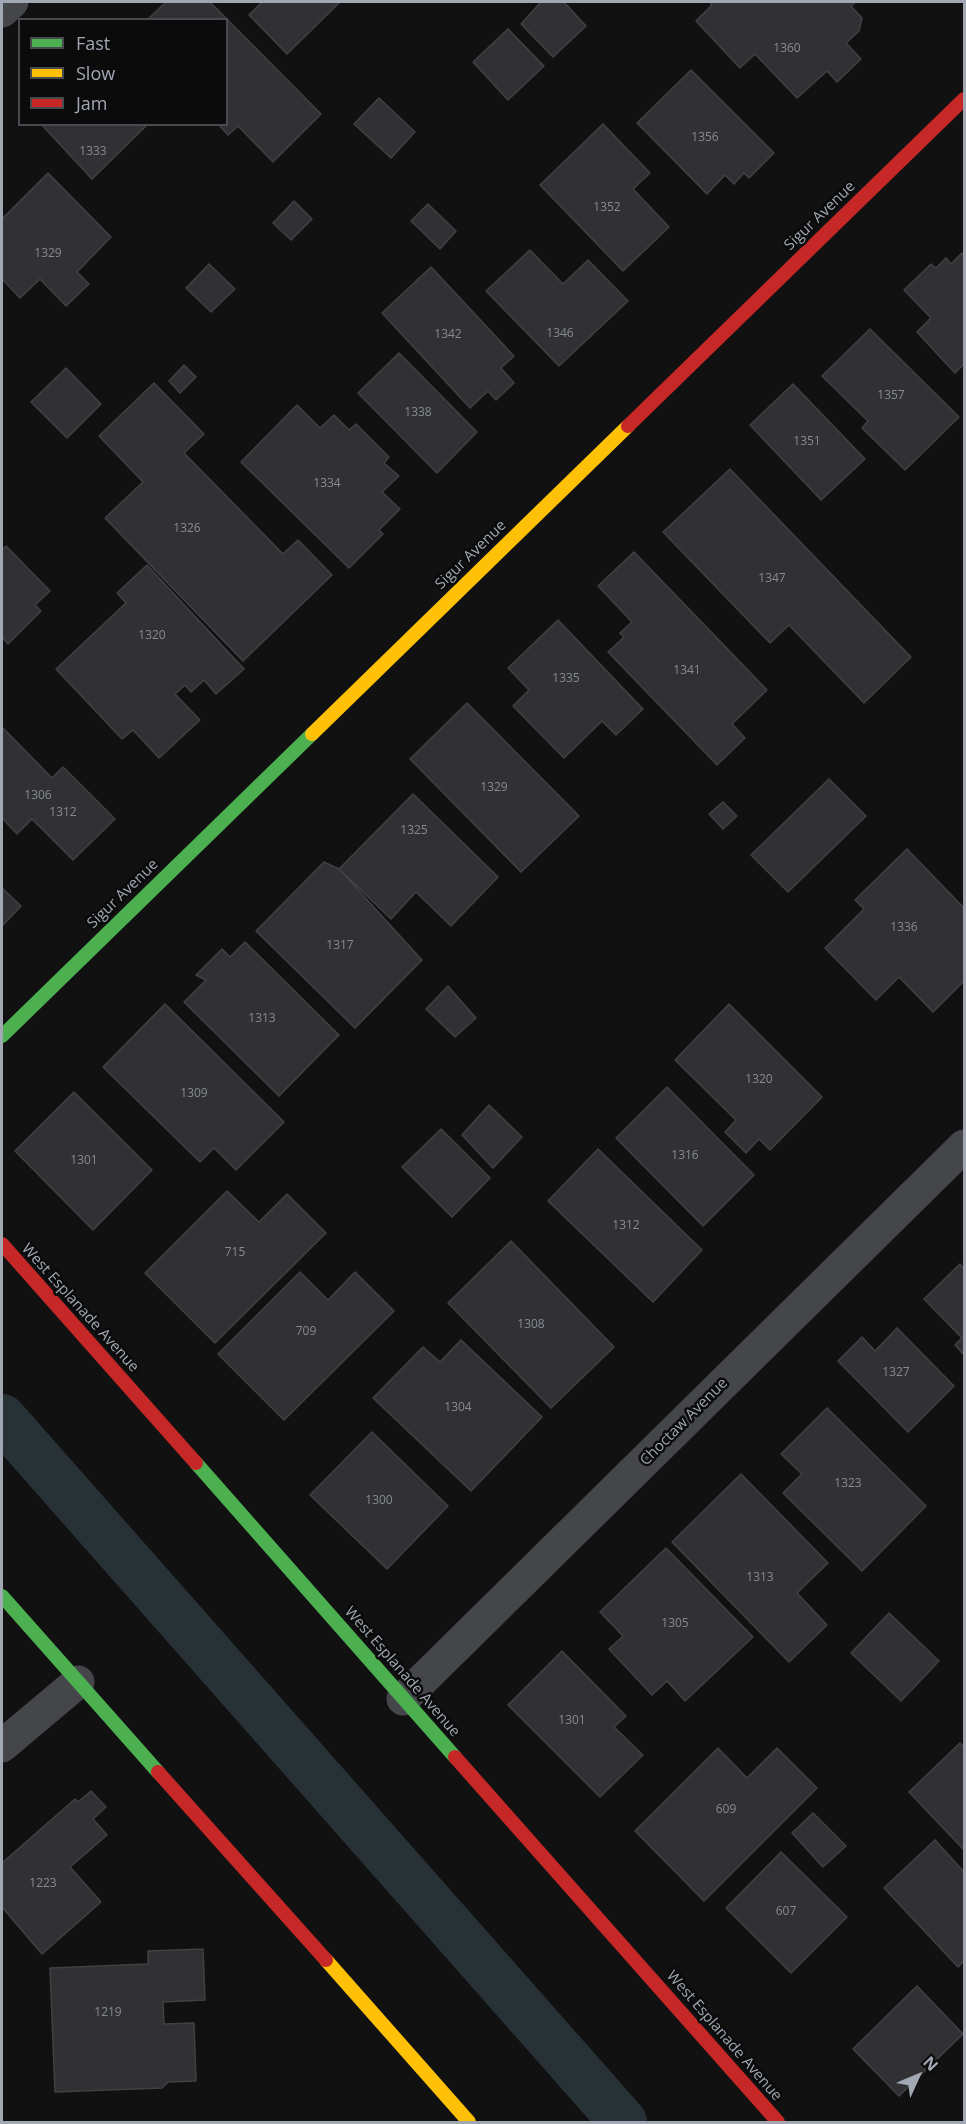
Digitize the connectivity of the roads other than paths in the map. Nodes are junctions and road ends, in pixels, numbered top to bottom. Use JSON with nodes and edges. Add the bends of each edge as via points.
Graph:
{"nodes":[{"id":1,"x":12,"y":2,"type":"edge"},
{"id":2,"x":2,"y":11,"type":"edge"},
{"id":3,"x":964,"y":99,"type":"edge"},
{"id":4,"x":2,"y":1036,"type":"edge"},
{"id":5,"x":964,"y":1146,"type":"edge"},
{"id":6,"x":2,"y":1244,"type":"edge"},
{"id":7,"x":2,"y":1596,"type":"edge"},
{"id":8,"x":78,"y":1682,"type":"junction"},
{"id":9,"x":403,"y":1699,"type":"junction"},
{"id":10,"x":2,"y":1746,"type":"edge"},
{"id":11,"x":469,"y":2122,"type":"edge"},
{"id":12,"x":778,"y":2122,"type":"edge"}],
"edges":[{"from":1,"to":2,"type":"street"},
{"from":3,"to":4,"type":"main road","name":"Sigur Avenue"},
{"from":5,"to":9,"type":"street","name":"Choctaw Avenue"},
{"from":6,"to":9,"type":"main road","name":"West Esplanade Avenue"},
{"from":7,"to":8,"type":"main road"},
{"from":8,"to":10,"type":"street"},
{"from":8,"to":11,"type":"main road"},
{"from":9,"to":12,"type":"main road","name":"West Esplanade Avenue"}]}
